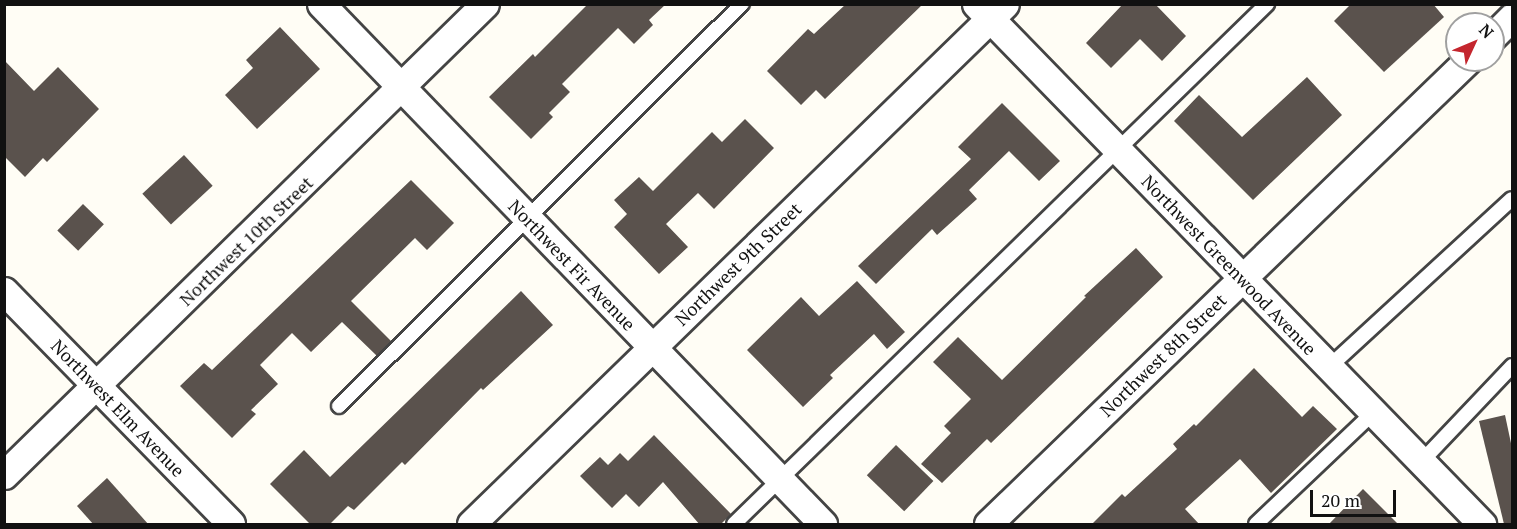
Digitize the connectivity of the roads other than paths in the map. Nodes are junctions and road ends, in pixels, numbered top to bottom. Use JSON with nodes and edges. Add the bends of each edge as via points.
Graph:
{"nodes":[{"id":1,"x":321,"y":4,"type":"edge"},
{"id":2,"x":486,"y":4,"type":"edge"},
{"id":3,"x":742,"y":4,"type":"edge"},
{"id":4,"x":1267,"y":4,"type":"edge"},
{"id":5,"x":990,"y":9,"type":"edge"},
{"id":6,"x":1456,"y":72,"type":"edge"},
{"id":7,"x":403,"y":88,"type":"junction"},
{"id":8,"x":1119,"y":152,"type":"junction"},
{"id":9,"x":1512,"y":199,"type":"edge"},
{"id":10,"x":527,"y":219,"type":"junction"},
{"id":11,"x":1242,"y":278,"type":"junction"},
{"id":12,"x":4,"y":291,"type":"edge"},
{"id":13,"x":652,"y":348,"type":"junction"},
{"id":14,"x":1512,"y":366,"type":"edge"},
{"id":15,"x":1329,"y":368,"type":"junction"},
{"id":16,"x":98,"y":387,"type":"junction"},
{"id":17,"x":339,"y":406,"type":"dead end"},
{"id":18,"x":1373,"y":413,"type":"junction"},
{"id":19,"x":1422,"y":461,"type":"junction"},
{"id":20,"x":4,"y":475,"type":"edge"},
{"id":21,"x":779,"y":479,"type":"junction"},
{"id":22,"x":231,"y":525,"type":"edge"},
{"id":23,"x":471,"y":525,"type":"edge"},
{"id":24,"x":734,"y":525,"type":"edge"},
{"id":25,"x":823,"y":525,"type":"edge"},
{"id":26,"x":988,"y":525,"type":"edge"},
{"id":27,"x":1256,"y":525,"type":"edge"},
{"id":28,"x":1482,"y":525,"type":"edge"}],
"edges":[{"from":1,"to":7,"type":"street","name":"Northwest Fir Avenue"},
{"from":2,"to":7,"type":"street","name":"Northwest 10th Street"},
{"from":3,"to":10,"type":"lane"},
{"from":4,"to":8,"type":"lane"},
{"from":5,"to":8,"type":"street","name":"Northwest Greenwood Avenue"},
{"from":5,"to":13,"type":"street","name":"Northwest 9th Street"},
{"from":6,"to":11,"type":"street","name":"Northwest 8th Street"},
{"from":7,"to":10,"type":"street","name":"Northwest Fir Avenue"},
{"from":7,"to":16,"type":"street","name":"Northwest 10th Street"},
{"from":8,"to":11,"type":"street","name":"Northwest Greenwood Avenue"},
{"from":8,"to":21,"type":"lane"},
{"from":9,"to":15,"type":"lane"},
{"from":10,"to":13,"type":"street","name":"Northwest Fir Avenue"},
{"from":10,"to":17,"type":"lane"},
{"from":11,"to":15,"type":"street","name":"Northwest Greenwood Avenue"},
{"from":11,"to":26,"type":"street","name":"Northwest 8th Street"},
{"from":12,"to":16,"type":"street","name":"Northwest Elm Avenue"},
{"from":13,"to":21,"type":"street","name":"Northwest Fir Avenue"},
{"from":13,"to":23,"type":"street","name":"Northwest 9th Street"},
{"from":14,"to":19,"type":"lane"},
{"from":15,"to":18,"type":"street","name":"Northwest Greenwood Avenue"},
{"from":16,"to":20,"type":"street","name":"Northwest 10th Street"},
{"from":16,"to":22,"type":"street","name":"Northwest Elm Avenue"},
{"from":18,"to":19,"type":"street","name":"Northwest Greenwood Avenue"},
{"from":18,"to":27,"type":"lane"},
{"from":19,"to":28,"type":"street","name":"Northwest Greenwood Avenue"},
{"from":21,"to":24,"type":"lane"},
{"from":21,"to":25,"type":"street","name":"Northwest Fir Avenue"}]}
